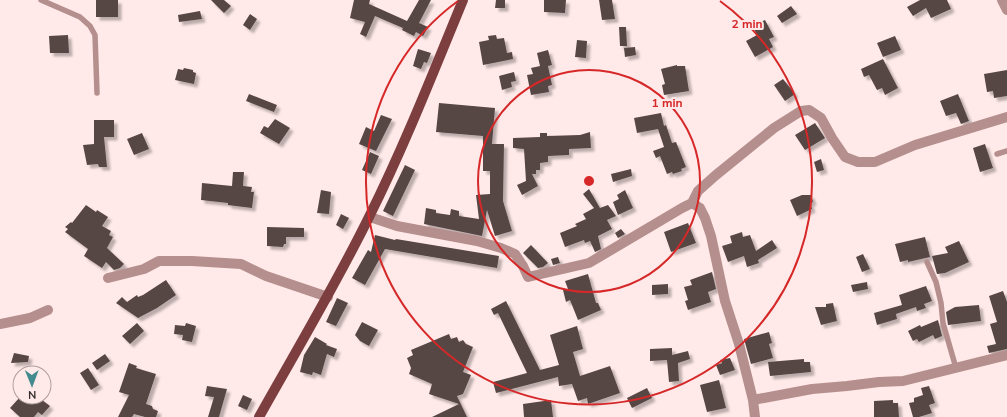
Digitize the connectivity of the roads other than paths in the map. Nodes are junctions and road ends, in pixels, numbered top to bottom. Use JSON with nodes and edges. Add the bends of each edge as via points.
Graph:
{"nodes":[{"id":1,"x":41,"y":0,"type":"edge"},
{"id":2,"x":464,"y":0,"type":"edge"},
{"id":3,"x":1002,"y":0,"type":"edge"},
{"id":4,"x":1007,"y":10,"type":"edge"},
{"id":5,"x":97,"y":93,"type":"dead end"},
{"id":6,"x":1007,"y":117,"type":"edge"},
{"id":7,"x":1007,"y":151,"type":"edge"},
{"id":8,"x":997,"y":154,"type":"dead end"},
{"id":9,"x":692,"y":204,"type":"junction"},
{"id":10,"x":370,"y":217,"type":"junction"},
{"id":11,"x":927,"y":262,"type":"dead end"},
{"id":12,"x":108,"y":278,"type":"dead end"},
{"id":13,"x":328,"y":297,"type":"junction"},
{"id":14,"x":48,"y":310,"type":"dead end"},
{"id":15,"x":0,"y":324,"type":"edge"},
{"id":16,"x":1007,"y":354,"type":"edge"},
{"id":17,"x":956,"y":368,"type":"junction"},
{"id":18,"x":754,"y":400,"type":"junction"},
{"id":19,"x":259,"y":417,"type":"edge"},
{"id":20,"x":755,"y":417,"type":"edge"}],
"edges":[{"from":1,"to":5,"type":"lane","via":[[80,17],[90,26],[95,35]]},
{"from":2,"to":10,"type":"main road","via":[[406,140]]},
{"from":3,"to":4,"type":"street"},
{"from":6,"to":9,"type":"street","via":[[915,145],[875,162],[858,162],[845,158],[821,118],[809,110],[801,111],[774,128],[716,175],[698,191]]},
{"from":7,"to":8,"type":"lane"},
{"from":9,"to":10,"type":"street","via":[[589,263],[528,277],[516,254],[501,248],[397,226]]},
{"from":9,"to":18,"type":"street","via":[[700,208],[705,218],[725,301]]},
{"from":10,"to":13,"type":"main road"},
{"from":11,"to":17,"type":"lane","via":[[936,282],[943,324]]},
{"from":12,"to":13,"type":"street","via":[[144,269],[159,262],[241,264],[266,276]]},
{"from":13,"to":19,"type":"main road"},
{"from":14,"to":15,"type":"street","via":[[30,318]]},
{"from":16,"to":17,"type":"street"},
{"from":17,"to":18,"type":"street","via":[[903,381],[812,389]]},
{"from":18,"to":20,"type":"street"}]}
